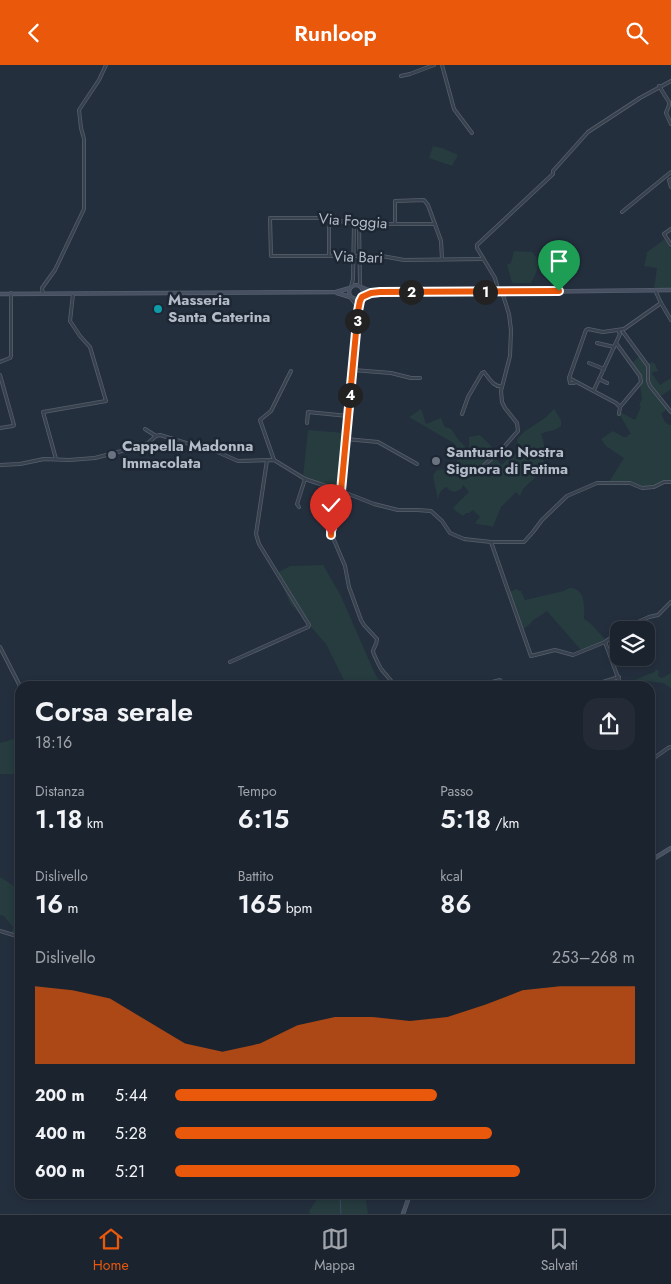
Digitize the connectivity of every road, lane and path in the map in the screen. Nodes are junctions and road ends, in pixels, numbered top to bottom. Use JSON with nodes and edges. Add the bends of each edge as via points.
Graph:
{"nodes":[{"id":1,"x":106,"y":65,"type":"edge"},
{"id":2,"x":434,"y":65,"type":"edge"},
{"id":3,"x":442,"y":65,"type":"edge"},
{"id":4,"x":446,"y":65,"type":"edge"},
{"id":5,"x":401,"y":76,"type":"dead end"},
{"id":6,"x":671,"y":81,"type":"edge"},
{"id":7,"x":660,"y":86,"type":"junction"},
{"id":8,"x":671,"y":124,"type":"edge"},
{"id":9,"x":472,"y":133,"type":"dead end"},
{"id":10,"x":671,"y":173,"type":"edge"},
{"id":11,"x":671,"y":179,"type":"edge"},
{"id":12,"x":671,"y":187,"type":"edge"},
{"id":13,"x":622,"y":213,"type":"dead end"},
{"id":14,"x":270,"y":218,"type":"joint"},
{"id":15,"x":329,"y":219,"type":"junction"},
{"id":16,"x":354,"y":224,"type":"junction"},
{"id":17,"x":358,"y":224,"type":"junction"},
{"id":18,"x":395,"y":224,"type":"junction"},
{"id":19,"x":435,"y":224,"type":"junction"},
{"id":20,"x":671,"y":229,"type":"edge"},
{"id":21,"x":671,"y":245,"type":"edge"},
{"id":22,"x":329,"y":256,"type":"junction"},
{"id":23,"x":354,"y":256,"type":"junction"},
{"id":24,"x":359,"y":256,"type":"junction"},
{"id":25,"x":442,"y":259,"type":"junction"},
{"id":26,"x":483,"y":259,"type":"junction"},
{"id":27,"x":360,"y":287,"type":"junction"},
{"id":28,"x":350,"y":288,"type":"junction"},
{"id":29,"x":671,"y":290,"type":"edge"},
{"id":30,"x":655,"y":291,"type":"junction"},
{"id":31,"x":336,"y":292,"type":"junction"},
{"id":32,"x":380,"y":292,"type":"junction"},
{"id":33,"x":501,"y":292,"type":"junction"},
{"id":34,"x":11,"y":293,"type":"junction"},
{"id":35,"x":0,"y":294,"type":"edge"},
{"id":36,"x":43,"y":294,"type":"junction"},
{"id":37,"x":73,"y":294,"type":"junction"},
{"id":38,"x":361,"y":297,"type":"junction"},
{"id":39,"x":351,"y":298,"type":"junction"},
{"id":40,"x":661,"y":303,"type":"junction"},
{"id":41,"x":358,"y":311,"type":"junction"},
{"id":42,"x":671,"y":320,"type":"edge"},
{"id":43,"x":621,"y":331,"type":"junction"},
{"id":44,"x":597,"y":343,"type":"dead end"},
{"id":45,"x":616,"y":343,"type":"junction"},
{"id":46,"x":614,"y":347,"type":"junction"},
{"id":47,"x":0,"y":362,"type":"edge"},
{"id":48,"x":589,"y":363,"type":"dead end"},
{"id":49,"x":604,"y":369,"type":"junction"},
{"id":50,"x":353,"y":370,"type":"junction"},
{"id":51,"x":292,"y":371,"type":"dead end"},
{"id":52,"x":0,"y":375,"type":"edge"},
{"id":53,"x":420,"y":378,"type":"dead end"},
{"id":54,"x":599,"y":379,"type":"junction"},
{"id":55,"x":606,"y":383,"type":"dead end"},
{"id":56,"x":502,"y":386,"type":"junction"},
{"id":57,"x":594,"y":390,"type":"junction"},
{"id":58,"x":620,"y":407,"type":"junction"},
{"id":59,"x":671,"y":413,"type":"edge"},
{"id":60,"x":619,"y":414,"type":"dead end"},
{"id":61,"x":462,"y":415,"type":"dead end"},
{"id":62,"x":348,"y":416,"type":"junction"},
{"id":63,"x":307,"y":423,"type":"dead end"},
{"id":64,"x":0,"y":428,"type":"edge"},
{"id":65,"x":145,"y":429,"type":"dead end"},
{"id":66,"x":156,"y":435,"type":"junction"},
{"id":67,"x":346,"y":439,"type":"junction"},
{"id":68,"x":56,"y":459,"type":"junction"},
{"id":69,"x":267,"y":460,"type":"junction"},
{"id":70,"x":274,"y":460,"type":"junction"},
{"id":71,"x":417,"y":464,"type":"dead end"},
{"id":72,"x":0,"y":465,"type":"edge"},
{"id":73,"x":480,"y":469,"type":"dead end"},
{"id":74,"x":305,"y":479,"type":"junction"},
{"id":75,"x":671,"y":482,"type":"edge"},
{"id":76,"x":341,"y":491,"type":"junction"},
{"id":77,"x":298,"y":507,"type":"dead end"},
{"id":78,"x":491,"y":542,"type":"junction"},
{"id":79,"x":671,"y":602,"type":"edge"},
{"id":80,"x":641,"y":621,"type":"edge"},
{"id":81,"x":610,"y":638,"type":"edge"},
{"id":82,"x":605,"y":642,"type":"junction"},
{"id":83,"x":0,"y":647,"type":"edge"},
{"id":84,"x":230,"y":662,"type":"dead end"},
{"id":85,"x":618,"y":677,"type":"junction"},
{"id":86,"x":17,"y":681,"type":"edge"},
{"id":87,"x":392,"y":681,"type":"edge"},
{"id":88,"x":606,"y":681,"type":"edge"},
{"id":89,"x":619,"y":681,"type":"edge"},
{"id":90,"x":671,"y":747,"type":"edge"},
{"id":91,"x":655,"y":757,"type":"edge"},
{"id":92,"x":671,"y":848,"type":"edge"},
{"id":93,"x":655,"y":858,"type":"edge"},
{"id":94,"x":0,"y":931,"type":"edge"},
{"id":95,"x":15,"y":936,"type":"edge"},
{"id":96,"x":408,"y":1199,"type":"edge"},
{"id":97,"x":403,"y":1214,"type":"edge"}],
"edges":[{"from":1,"to":36,"type":"street","via":[[79,110],[84,139],[84,209],[55,270],[42,288]]},
{"from":2,"to":5,"type":"street"},
{"from":3,"to":4,"type":"street"},
{"from":3,"to":9,"type":"street","via":[[454,109]]},
{"from":6,"to":7,"type":"street"},
{"from":7,"to":8,"type":"street","via":[[669,102],[666,113]]},
{"from":7,"to":26,"type":"street","via":[[588,132],[553,174],[477,247]]},
{"from":10,"to":13,"type":"street"},
{"from":11,"to":12,"type":"street"},
{"from":14,"to":15,"type":"street","name":"Via Foggia"},
{"from":14,"to":22,"type":"street","name":"Via Bari","via":[[271,256]]},
{"from":15,"to":16,"type":"street","name":"Via Foggia"},
{"from":15,"to":22,"type":"street"},
{"from":16,"to":17,"type":"street","name":"Via Foggia"},
{"from":16,"to":23,"type":"street"},
{"from":17,"to":18,"type":"street","name":"Via Foggia"},
{"from":17,"to":24,"type":"street"},
{"from":18,"to":19,"type":"street","name":"Via Foggia"},
{"from":18,"to":19,"type":"street","via":[[395,201],[424,200]]},
{"from":19,"to":25,"type":"street","via":[[442,241]]},
{"from":20,"to":21,"type":"street","via":[[664,234]]},
{"from":22,"to":23,"type":"street","name":"Via Bari"},
{"from":23,"to":24,"type":"street","name":"Via Bari"},
{"from":23,"to":28,"type":"street"},
{"from":24,"to":25,"type":"street","name":"Via Bari"},
{"from":24,"to":27,"type":"street"},
{"from":25,"to":26,"type":"street","name":"Via Bari"},
{"from":26,"to":33,"type":"street"},
{"from":27,"to":28,"type":"main road"},
{"from":27,"to":32,"type":"main road"},
{"from":27,"to":38,"type":"main road"},
{"from":28,"to":31,"type":"main road"},
{"from":28,"to":39,"type":"main road"},
{"from":29,"to":30,"type":"main road"},
{"from":30,"to":33,"type":"main road"},
{"from":30,"to":40,"type":"street"},
{"from":31,"to":37,"type":"main road"},
{"from":31,"to":39,"type":"main road"},
{"from":32,"to":33,"type":"main road"},
{"from":32,"to":38,"type":"main road"},
{"from":33,"to":56,"type":"street","via":[[511,330],[510,356]]},
{"from":34,"to":35,"type":"main road"},
{"from":34,"to":36,"type":"main road"},
{"from":34,"to":47,"type":"street","via":[[11,356]]},
{"from":36,"to":37,"type":"main road"},
{"from":37,"to":68,"type":"street","via":[[70,321],[90,346],[106,401],[43,412]]},
{"from":38,"to":39,"type":"main road"},
{"from":38,"to":41,"type":"street"},
{"from":39,"to":41,"type":"street"},
{"from":40,"to":42,"type":"street"},
{"from":40,"to":43,"type":"street"},
{"from":41,"to":50,"type":"street"},
{"from":43,"to":45,"type":"street"},
{"from":43,"to":57,"type":"street","via":[[586,331],[570,378]]},
{"from":43,"to":59,"type":"street","via":[[648,366],[650,386]]},
{"from":44,"to":46,"type":"street"},
{"from":45,"to":46,"type":"street"},
{"from":45,"to":58,"type":"street","via":[[640,375],[641,382]]},
{"from":46,"to":49,"type":"street"},
{"from":48,"to":49,"type":"street"},
{"from":49,"to":54,"type":"street"},
{"from":50,"to":53,"type":"street"},
{"from":50,"to":62,"type":"street"},
{"from":51,"to":70,"type":"street","via":[[271,411],[260,420]]},
{"from":52,"to":64,"type":"street","via":[[14,425]]},
{"from":54,"to":55,"type":"street"},
{"from":54,"to":57,"type":"street"},
{"from":56,"to":61,"type":"street","via":[[498,387],[482,373]]},
{"from":56,"to":73,"type":"street","via":[[502,402],[517,423],[518,431]]},
{"from":57,"to":58,"type":"street"},
{"from":58,"to":60,"type":"street"},
{"from":62,"to":63,"type":"street","via":[[308,412]]},
{"from":62,"to":67,"type":"street"},
{"from":65,"to":66,"type":"street"},
{"from":66,"to":68,"type":"street","via":[[134,449],[95,458]]},
{"from":66,"to":69,"type":"street","via":[[213,450],[238,461]]},
{"from":67,"to":71,"type":"street","via":[[378,442]]},
{"from":67,"to":76,"type":"street"},
{"from":68,"to":72,"type":"street"},
{"from":69,"to":70,"type":"street"},
{"from":69,"to":84,"type":"street","via":[[256,534],[308,627]]},
{"from":70,"to":74,"type":"street"},
{"from":74,"to":76,"type":"street"},
{"from":74,"to":77,"type":"street","via":[[296,504]]},
{"from":75,"to":78,"type":"street","via":[[642,488],[630,483],[597,483],[567,497],[524,542]]},
{"from":76,"to":78,"type":"street","via":[[398,510],[431,511],[450,533],[464,539]]},
{"from":76,"to":87,"type":"street","via":[[331,535],[345,566],[361,620],[377,639],[374,655]]},
{"from":78,"to":82,"type":"street","via":[[531,656],[555,650],[573,655]]},
{"from":79,"to":80,"type":"street","via":[[658,615]]},
{"from":81,"to":82,"type":"street"},
{"from":82,"to":85,"type":"street"},
{"from":83,"to":86,"type":"street"},
{"from":85,"to":88,"type":"street"},
{"from":85,"to":89,"type":"street"},
{"from":90,"to":91,"type":"street"},
{"from":92,"to":93,"type":"main road"},
{"from":94,"to":95,"type":"street"},
{"from":96,"to":97,"type":"main road"}]}
